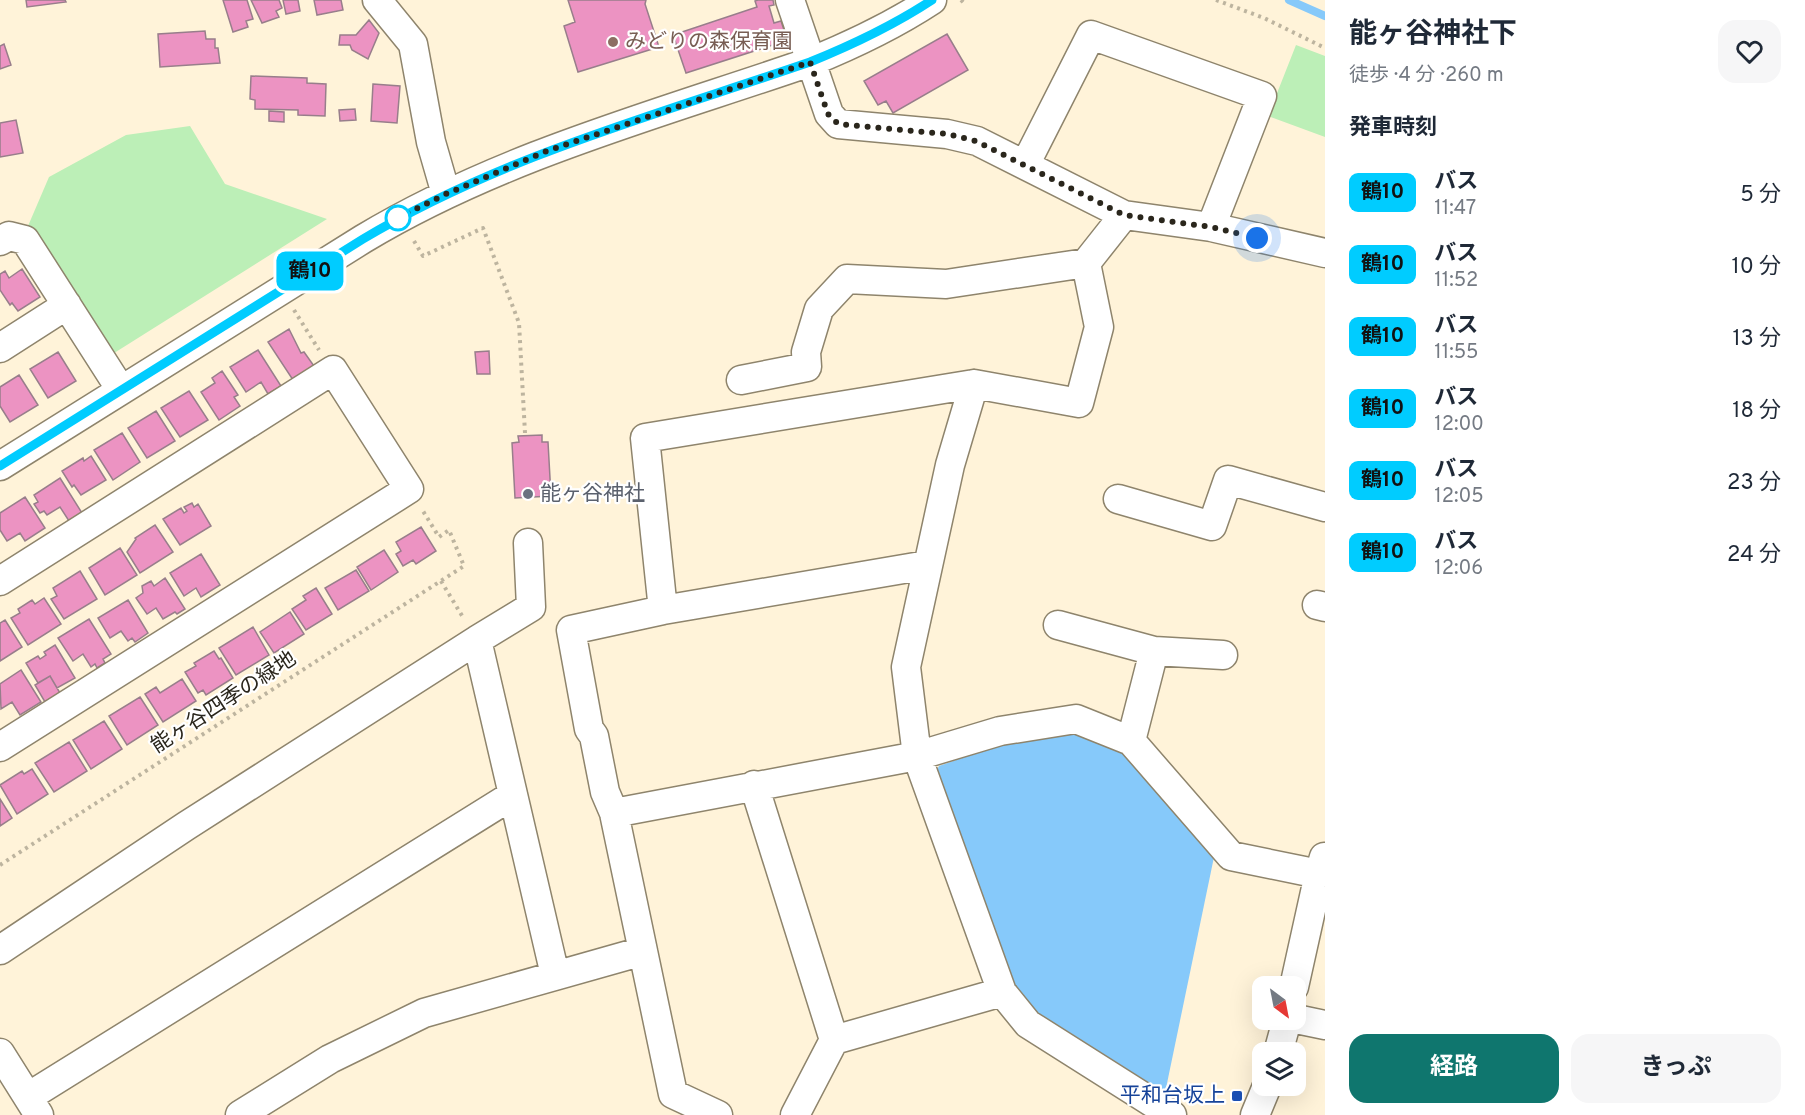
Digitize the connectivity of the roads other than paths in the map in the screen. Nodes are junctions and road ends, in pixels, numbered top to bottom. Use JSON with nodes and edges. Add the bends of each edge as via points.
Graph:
{"nodes":[{"id":1,"x":377,"y":0,"type":"edge"},
{"id":2,"x":790,"y":0,"type":"edge"},
{"id":3,"x":932,"y":0,"type":"edge"},
{"id":4,"x":810,"y":62,"type":"junction"},
{"id":5,"x":1025,"y":165,"type":"junction"},
{"id":6,"x":446,"y":194,"type":"junction"},
{"id":7,"x":1124,"y":215,"type":"junction"},
{"id":8,"x":1211,"y":227,"type":"junction"},
{"id":9,"x":0,"y":241,"type":"edge"},
{"id":10,"x":1325,"y":254,"type":"edge"},
{"id":11,"x":1086,"y":263,"type":"junction"},
{"id":12,"x":67,"y":305,"type":"junction"},
{"id":13,"x":0,"y":348,"type":"edge"},
{"id":14,"x":741,"y":380,"type":"dead end"},
{"id":15,"x":974,"y":384,"type":"junction"},
{"id":16,"x":120,"y":390,"type":"junction"},
{"id":17,"x":0,"y":466,"type":"edge"},
{"id":18,"x":1118,"y":499,"type":"dead end"},
{"id":19,"x":1325,"y":507,"type":"edge"},
{"id":20,"x":528,"y":543,"type":"dead end"},
{"id":21,"x":927,"y":565,"type":"junction"},
{"id":22,"x":0,"y":581,"type":"edge"},
{"id":23,"x":663,"y":610,"type":"junction"},
{"id":24,"x":1058,"y":625,"type":"dead end"},
{"id":25,"x":477,"y":640,"type":"junction"},
{"id":26,"x":1154,"y":651,"type":"junction"},
{"id":27,"x":1223,"y":656,"type":"dead end"},
{"id":28,"x":1131,"y":741,"type":"junction"},
{"id":29,"x":0,"y":747,"type":"edge"},
{"id":30,"x":917,"y":756,"type":"junction"},
{"id":31,"x":754,"y":785,"type":"junction"},
{"id":32,"x":513,"y":795,"type":"junction"},
{"id":33,"x":614,"y":813,"type":"junction"},
{"id":34,"x":1322,"y":865,"type":"edge"},
{"id":35,"x":0,"y":950,"type":"edge"},
{"id":36,"x":643,"y":951,"type":"junction"},
{"id":37,"x":555,"y":975,"type":"junction"},
{"id":38,"x":1297,"y":976,"type":"edge"},
{"id":39,"x":1002,"y":992,"type":"junction"},
{"id":40,"x":1306,"y":1021,"type":"edge"},
{"id":41,"x":1325,"y":1025,"type":"edge"},
{"id":42,"x":834,"y":1041,"type":"junction"},
{"id":43,"x":0,"y":1053,"type":"edge"},
{"id":44,"x":1264,"y":1096,"type":"edge"},
{"id":45,"x":33,"y":1106,"type":"edge"},
{"id":46,"x":240,"y":1115,"type":"edge"},
{"id":47,"x":718,"y":1115,"type":"edge"},
{"id":48,"x":795,"y":1115,"type":"edge"},
{"id":49,"x":1172,"y":1115,"type":"edge"},
{"id":50,"x":1255,"y":1115,"type":"edge"}],
"edges":[{"from":1,"to":6,"type":"street","via":[[412,44]]},
{"from":2,"to":4,"type":"street"},
{"from":3,"to":4,"type":"street","via":[[846,48]]},
{"from":4,"to":5,"type":"street","via":[[828,114],[838,124],[947,134],[976,141]]},
{"from":4,"to":6,"type":"street","via":[[547,151]]},
{"from":5,"to":7,"type":"street"},
{"from":5,"to":8,"type":"street","via":[[1091,35],[1262,96]]},
{"from":6,"to":16,"type":"street","via":[[400,217]]},
{"from":7,"to":8,"type":"street"},
{"from":7,"to":11,"type":"street"},
{"from":8,"to":10,"type":"street"},
{"from":9,"to":12,"type":"street","via":[[9,236],[25,240]]},
{"from":11,"to":14,"type":"street","via":[[946,284],[847,279],[819,309],[806,352],[807,367]]},
{"from":11,"to":15,"type":"street","via":[[1099,327],[1079,403]]},
{"from":12,"to":13,"type":"street"},
{"from":12,"to":16,"type":"street"},
{"from":15,"to":21,"type":"street"},
{"from":15,"to":23,"type":"street","via":[[645,438]]},
{"from":16,"to":17,"type":"street"},
{"from":18,"to":19,"type":"street","via":[[1212,526],[1228,480]]},
{"from":20,"to":25,"type":"street","via":[[531,607]]},
{"from":21,"to":23,"type":"street"},
{"from":21,"to":30,"type":"street","via":[[906,667]]},
{"from":22,"to":29,"type":"street","via":[[333,370],[409,489]]},
{"from":23,"to":33,"type":"street","via":[[571,630],[590,729]]},
{"from":24,"to":26,"type":"street"},
{"from":25,"to":32,"type":"street"},
{"from":25,"to":35,"type":"street"},
{"from":26,"to":27,"type":"street"},
{"from":26,"to":28,"type":"street"},
{"from":28,"to":30,"type":"street","via":[[1076,718],[999,731]]},
{"from":28,"to":34,"type":"street","via":[[1231,856]]},
{"from":30,"to":31,"type":"street"},
{"from":30,"to":39,"type":"street"},
{"from":31,"to":33,"type":"street"},
{"from":31,"to":42,"type":"street"},
{"from":32,"to":37,"type":"street"},
{"from":32,"to":45,"type":"street"},
{"from":33,"to":36,"type":"street"},
{"from":34,"to":38,"type":"street"},
{"from":36,"to":37,"type":"street"},
{"from":36,"to":47,"type":"street","via":[[673,1094]]},
{"from":37,"to":46,"type":"street","via":[[423,1012],[330,1059]]},
{"from":39,"to":42,"type":"street"},
{"from":39,"to":49,"type":"street","via":[[1028,1024]]},
{"from":40,"to":41,"type":"street"},
{"from":42,"to":48,"type":"street"},
{"from":43,"to":45,"type":"street"},
{"from":44,"to":50,"type":"street"}]}
